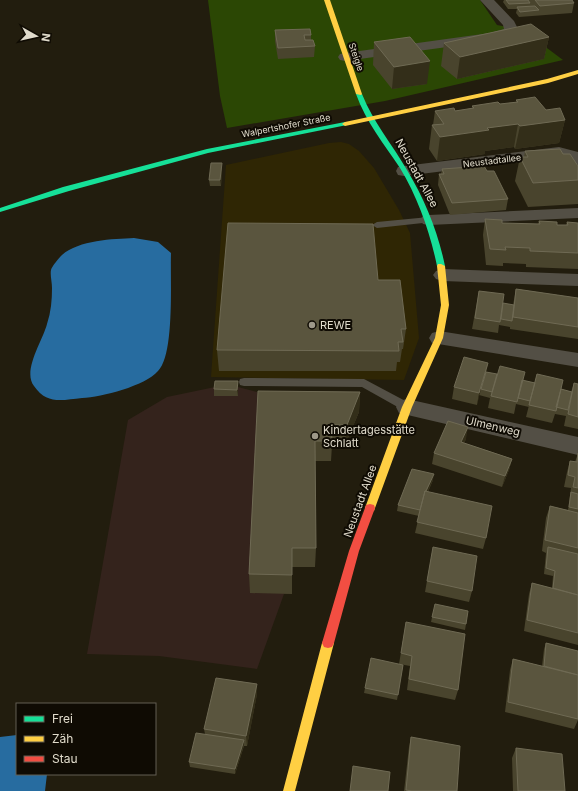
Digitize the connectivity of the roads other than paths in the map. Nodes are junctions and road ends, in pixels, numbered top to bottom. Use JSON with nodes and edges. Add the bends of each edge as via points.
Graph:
{"nodes":[{"id":1,"x":327,"y":0,"type":"edge"},
{"id":2,"x":487,"y":0,"type":"edge"},
{"id":3,"x":345,"y":56,"type":"junction"},
{"id":4,"x":578,"y":72,"type":"edge"},
{"id":5,"x":370,"y":119,"type":"junction"},
{"id":6,"x":578,"y":160,"type":"edge"},
{"id":7,"x":404,"y":171,"type":"junction"},
{"id":8,"x":0,"y":210,"type":"edge"},
{"id":9,"x":578,"y":213,"type":"edge"},
{"id":10,"x":429,"y":220,"type":"junction"},
{"id":11,"x":377,"y":225,"type":"dead end"},
{"id":12,"x":443,"y":275,"type":"junction"},
{"id":13,"x":578,"y":280,"type":"edge"},
{"id":14,"x":439,"y":338,"type":"junction"},
{"id":15,"x":578,"y":360,"type":"edge"},
{"id":16,"x":244,"y":382,"type":"dead end"},
{"id":17,"x":407,"y":407,"type":"junction"},
{"id":18,"x":578,"y":446,"type":"edge"},
{"id":19,"x":289,"y":791,"type":"edge"}],
"edges":[{"from":1,"to":3,"type":"street","name":"Steigle"},
{"from":2,"to":3,"type":"street","via":[[509,24],[510,32],[491,37]]},
{"from":3,"to":5,"type":"street","name":"Steigle","via":[[363,107]]},
{"from":4,"to":5,"type":"street","name":"Walpertshofer Straße"},
{"from":5,"to":7,"type":"street","name":"Neustadt Allee"},
{"from":5,"to":8,"type":"street","name":"Walpertshofer Straße","via":[[207,151],[66,189]]},
{"from":6,"to":7,"type":"street","name":"Neustadtallee","via":[[572,155],[559,152]]},
{"from":7,"to":10,"type":"street","name":"Neustadt Allee"},
{"from":9,"to":10,"type":"street"},
{"from":10,"to":11,"type":"lane"},
{"from":10,"to":12,"type":"street","name":"Neustadt Allee"},
{"from":12,"to":13,"type":"street"},
{"from":12,"to":14,"type":"street","name":"Neustadt Allee","via":[[445,305]]},
{"from":14,"to":15,"type":"street"},
{"from":14,"to":17,"type":"street","name":"Neustadt Allee"},
{"from":16,"to":17,"type":"lane","via":[[364,383]]},
{"from":17,"to":18,"type":"street","name":"Ulmenweg"},
{"from":17,"to":19,"type":"street","name":"Neustadt Allee","via":[[354,551]]}]}
